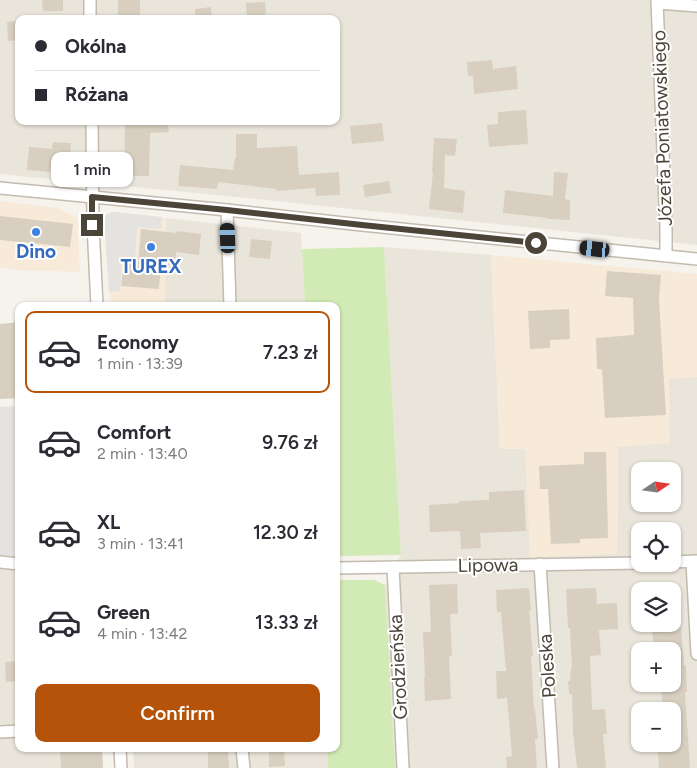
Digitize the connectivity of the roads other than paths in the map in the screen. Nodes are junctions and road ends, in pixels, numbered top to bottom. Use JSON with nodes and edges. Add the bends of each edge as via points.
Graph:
{"nodes":[{"id":1,"x":90,"y":0,"type":"edge"},
{"id":2,"x":658,"y":2,"type":"edge"},
{"id":3,"x":697,"y":6,"type":"edge"},
{"id":4,"x":90,"y":15,"type":"edge"},
{"id":5,"x":92,"y":125,"type":"edge"},
{"id":6,"x":0,"y":188,"type":"edge"},
{"id":7,"x":92,"y":197,"type":"junction"},
{"id":8,"x":227,"y":210,"type":"junction"},
{"id":9,"x":666,"y":256,"type":"junction"},
{"id":10,"x":697,"y":259,"type":"edge"},
{"id":11,"x":97,"y":302,"type":"edge"},
{"id":12,"x":230,"y":302,"type":"edge"},
{"id":13,"x":0,"y":562,"type":"edge"},
{"id":14,"x":681,"y":562,"type":"edge"},
{"id":15,"x":694,"y":562,"type":"edge"},
{"id":16,"x":631,"y":563,"type":"edge"},
{"id":17,"x":15,"y":564,"type":"edge"},
{"id":18,"x":540,"y":564,"type":"junction"},
{"id":19,"x":393,"y":567,"type":"junction"},
{"id":20,"x":340,"y":568,"type":"edge"},
{"id":21,"x":697,"y":654,"type":"edge"},
{"id":22,"x":15,"y":731,"type":"edge"},
{"id":23,"x":0,"y":732,"type":"edge"},
{"id":24,"x":120,"y":752,"type":"edge"},
{"id":25,"x":242,"y":752,"type":"edge"},
{"id":26,"x":121,"y":768,"type":"edge"},
{"id":27,"x":244,"y":768,"type":"edge"},
{"id":28,"x":403,"y":768,"type":"edge"},
{"id":29,"x":553,"y":768,"type":"edge"}],
"edges":[{"from":1,"to":4,"type":"street"},
{"from":2,"to":3,"type":"street"},
{"from":2,"to":9,"type":"street","name":"Józefa Poniatowskiego"},
{"from":5,"to":7,"type":"street"},
{"from":6,"to":7,"type":"street"},
{"from":7,"to":8,"type":"street"},
{"from":7,"to":11,"type":"street"},
{"from":8,"to":9,"type":"street"},
{"from":8,"to":12,"type":"street"},
{"from":9,"to":10,"type":"street"},
{"from":13,"to":17,"type":"street"},
{"from":14,"to":15,"type":"street"},
{"from":15,"to":21,"type":"street"},
{"from":16,"to":18,"type":"street","name":"Lipowa"},
{"from":18,"to":19,"type":"street","name":"Lipowa"},
{"from":18,"to":29,"type":"street","name":"Poleska"},
{"from":19,"to":20,"type":"street","name":"Lipowa"},
{"from":19,"to":28,"type":"street","name":"Grodzieńska"},
{"from":22,"to":23,"type":"street"},
{"from":24,"to":26,"type":"street"},
{"from":25,"to":27,"type":"street"}]}
